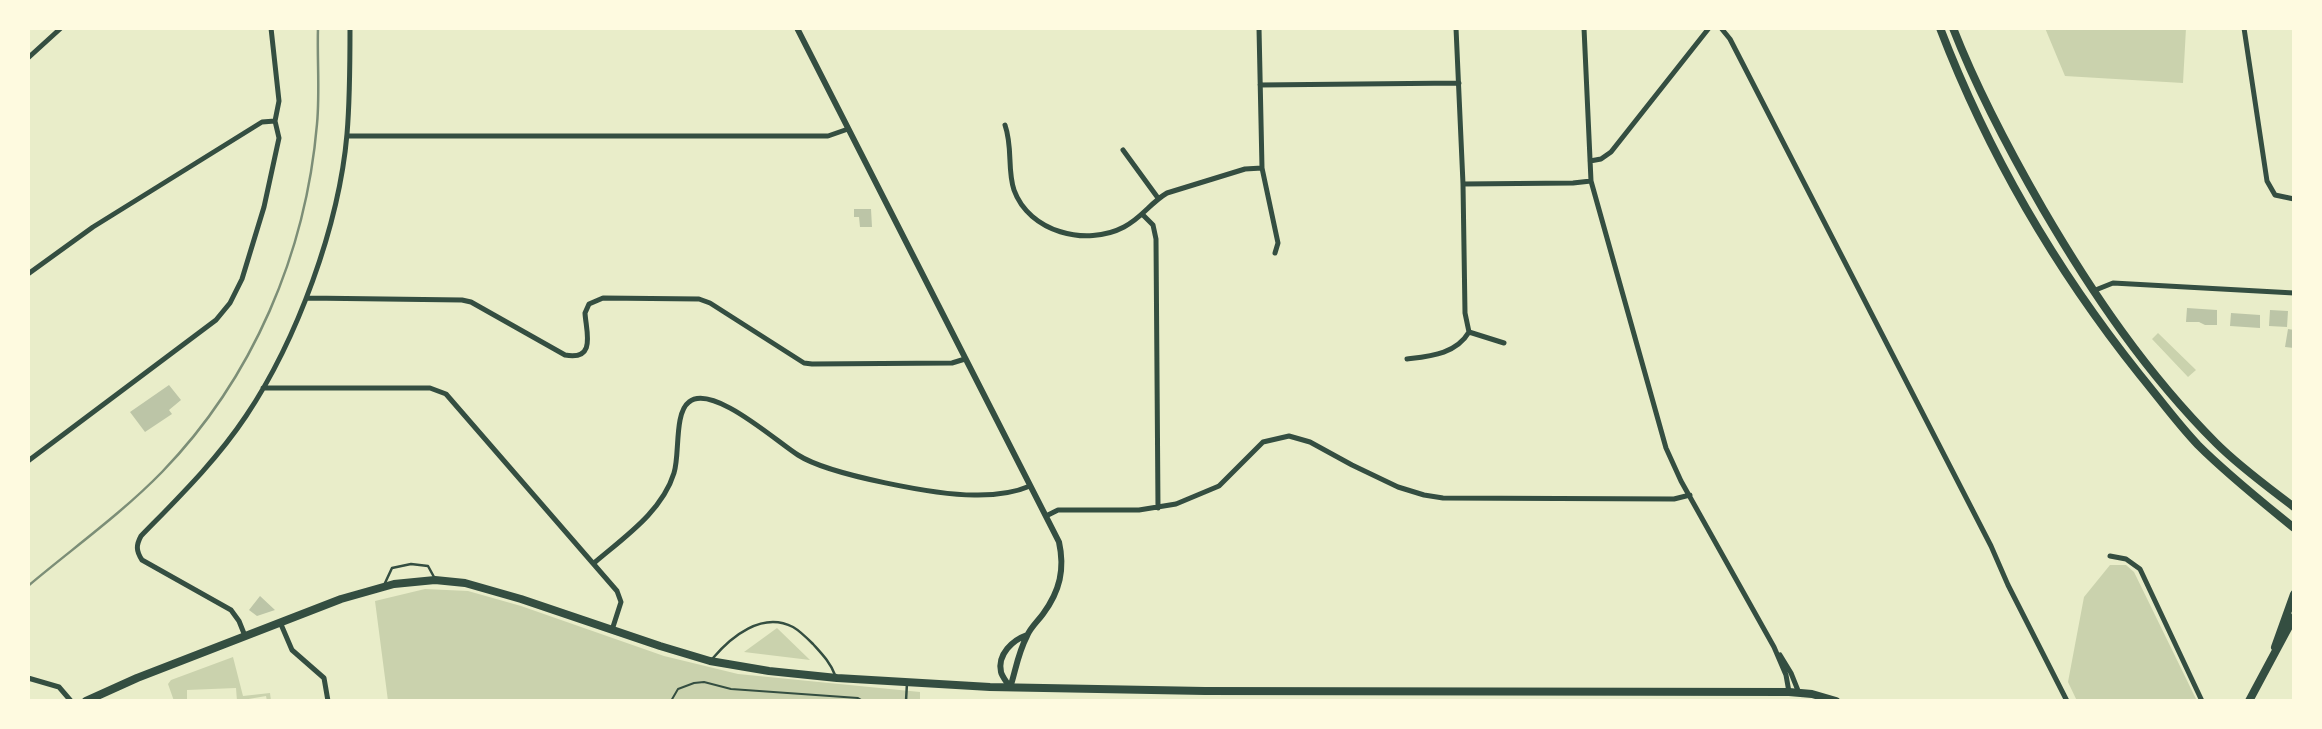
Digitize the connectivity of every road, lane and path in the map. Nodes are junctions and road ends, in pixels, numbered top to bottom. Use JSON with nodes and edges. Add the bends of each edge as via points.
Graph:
{"nodes":[{"id":1,"x":61,"y":28,"type":"edge"},
{"id":2,"x":271,"y":28,"type":"edge"},
{"id":3,"x":350,"y":28,"type":"edge"},
{"id":4,"x":797,"y":28,"type":"edge"},
{"id":5,"x":1259,"y":28,"type":"edge"},
{"id":6,"x":1456,"y":28,"type":"edge"},
{"id":7,"x":1584,"y":28,"type":"edge"},
{"id":8,"x":1710,"y":28,"type":"edge"},
{"id":9,"x":1721,"y":28,"type":"edge"},
{"id":10,"x":1940,"y":28,"type":"edge"},
{"id":11,"x":1954,"y":28,"type":"edge"},
{"id":12,"x":2244,"y":28,"type":"edge"},
{"id":13,"x":28,"y":57,"type":"edge"},
{"id":14,"x":1459,"y":83,"type":"junction"},
{"id":15,"x":1260,"y":85,"type":"junction"},
{"id":16,"x":275,"y":121,"type":"junction"},
{"id":17,"x":1005,"y":125,"type":"dead end"},
{"id":18,"x":848,"y":129,"type":"junction"},
{"id":19,"x":347,"y":136,"type":"junction"},
{"id":20,"x":1123,"y":150,"type":"dead end"},
{"id":21,"x":1590,"y":161,"type":"junction"},
{"id":22,"x":1262,"y":168,"type":"junction"},
{"id":23,"x":1591,"y":181,"type":"junction"},
{"id":24,"x":1463,"y":184,"type":"junction"},
{"id":25,"x":1158,"y":198,"type":"junction"},
{"id":26,"x":2294,"y":199,"type":"edge"},
{"id":27,"x":1143,"y":215,"type":"junction"},
{"id":28,"x":1275,"y":253,"type":"dead end"},
{"id":29,"x":28,"y":274,"type":"edge"},
{"id":30,"x":2092,"y":291,"type":"junction"},
{"id":31,"x":2294,"y":293,"type":"edge"},
{"id":32,"x":307,"y":298,"type":"junction"},
{"id":33,"x":1469,"y":332,"type":"junction"},
{"id":34,"x":1504,"y":343,"type":"dead end"},
{"id":35,"x":965,"y":359,"type":"junction"},
{"id":36,"x":1407,"y":359,"type":"dead end"},
{"id":37,"x":263,"y":388,"type":"junction"},
{"id":38,"x":28,"y":461,"type":"edge"},
{"id":39,"x":1030,"y":486,"type":"junction"},
{"id":40,"x":1690,"y":495,"type":"junction"},
{"id":41,"x":2294,"y":507,"type":"edge"},
{"id":42,"x":1158,"y":508,"type":"junction"},
{"id":43,"x":1046,"y":516,"type":"junction"},
{"id":44,"x":2294,"y":527,"type":"edge"},
{"id":45,"x":2110,"y":556,"type":"dead end"},
{"id":46,"x":594,"y":563,"type":"junction"},
{"id":47,"x":435,"y":580,"type":"junction"},
{"id":48,"x":384,"y":586,"type":"junction"},
{"id":49,"x":2294,"y":594,"type":"edge"},
{"id":50,"x":2294,"y":617,"type":"edge"},
{"id":51,"x":280,"y":622,"type":"junction"},
{"id":52,"x":612,"y":630,"type":"junction"},
{"id":53,"x":1027,"y":635,"type":"junction"},
{"id":54,"x":245,"y":636,"type":"junction"},
{"id":55,"x":1774,"y":647,"type":"junction"},
{"id":56,"x":710,"y":661,"type":"junction"},
{"id":57,"x":2271,"y":661,"type":"junction"},
{"id":58,"x":28,"y":678,"type":"edge"},
{"id":59,"x":837,"y":678,"type":"junction"},
{"id":60,"x":907,"y":683,"type":"junction"},
{"id":61,"x":1010,"y":688,"type":"junction"},
{"id":62,"x":1788,"y":692,"type":"junction"},
{"id":63,"x":1799,"y":693,"type":"junction"},
{"id":64,"x":1730,"y":696,"type":"edge"},
{"id":65,"x":71,"y":701,"type":"edge"},
{"id":66,"x":86,"y":701,"type":"edge"},
{"id":67,"x":328,"y":701,"type":"edge"},
{"id":68,"x":671,"y":701,"type":"edge"},
{"id":69,"x":863,"y":701,"type":"edge"},
{"id":70,"x":906,"y":701,"type":"edge"},
{"id":71,"x":1836,"y":701,"type":"edge"},
{"id":72,"x":2067,"y":701,"type":"edge"},
{"id":73,"x":2202,"y":701,"type":"edge"},
{"id":74,"x":2249,"y":701,"type":"edge"}],
"edges":[{"from":1,"to":13,"type":"street"},
{"from":2,"to":16,"type":"street","via":[[279,101]]},
{"from":3,"to":19,"type":"street"},
{"from":4,"to":18,"type":"street"},
{"from":5,"to":15,"type":"street"},
{"from":6,"to":14,"type":"street"},
{"from":7,"to":21,"type":"street"},
{"from":8,"to":21,"type":"street","via":[[1611,152]]},
{"from":9,"to":72,"type":"street","via":[[1790,153]]},
{"from":10,"to":44,"type":"main road","via":[[1984,131],[2084,301],[2195,442]]},
{"from":11,"to":30,"type":"main road","via":[[2012,156]]},
{"from":12,"to":26,"type":"street","via":[[2267,181],[2275,195]]},
{"from":14,"to":15,"type":"street"},
{"from":14,"to":24,"type":"street"},
{"from":15,"to":22,"type":"street"},
{"from":16,"to":29,"type":"street","via":[[262,122],[93,227]]},
{"from":16,"to":38,"type":"street","via":[[279,138],[264,207],[230,303],[216,320]]},
{"from":17,"to":27,"type":"street","via":[[1016,194],[1030,216],[1044,226],[1069,234],[1105,233]]},
{"from":18,"to":19,"type":"street","via":[[828,136]]},
{"from":18,"to":35,"type":"street"},
{"from":19,"to":32,"type":"street","via":[[333,211]]},
{"from":20,"to":25,"type":"street"},
{"from":21,"to":23,"type":"street"},
{"from":22,"to":25,"type":"street","via":[[1245,169]]},
{"from":22,"to":28,"type":"street","via":[[1279,243]]},
{"from":23,"to":24,"type":"street"},
{"from":23,"to":40,"type":"street","via":[[1666,448]]},
{"from":24,"to":33,"type":"street","via":[[1464,303]]},
{"from":25,"to":27,"type":"street"},
{"from":27,"to":42,"type":"street","via":[[1153,225],[1156,239]]},
{"from":30,"to":31,"type":"street","via":[[2113,283]]},
{"from":30,"to":41,"type":"main road","via":[[2199,425]]},
{"from":32,"to":35,"type":"street","via":[[462,300],[572,356],[586,348],[585,313],[593,301],[699,299],[804,363],[952,363]]},
{"from":32,"to":37,"type":"street"},
{"from":33,"to":34,"type":"street"},
{"from":33,"to":36,"type":"street","via":[[1454,348]]},
{"from":35,"to":39,"type":"street"},
{"from":37,"to":46,"type":"street","via":[[441,390]]},
{"from":37,"to":54,"type":"street","via":[[228,441],[141,536],[137,549],[142,560],[231,610]]},
{"from":39,"to":43,"type":"street"},
{"from":39,"to":46,"type":"street","via":[[976,495],[882,481],[805,460],[735,411],[698,398],[684,408],[675,472],[658,503]]},
{"from":40,"to":42,"type":"street","via":[[1674,499],[1433,496],[1398,487],[1289,436],[1263,442],[1210,491]]},
{"from":40,"to":55,"type":"street"},
{"from":42,"to":43,"type":"street","via":[[1058,510]]},
{"from":43,"to":53,"type":"street","via":[[1063,560],[1060,583],[1053,601]]},
{"from":45,"to":73,"type":"street","via":[[2126,559],[2140,569]]},
{"from":46,"to":52,"type":"street","via":[[620,598]]},
{"from":47,"to":48,"type":"main road"},
{"from":47,"to":48,"type":"lane","via":[[425,565],[405,565],[390,569]]},
{"from":47,"to":52,"type":"main road","via":[[476,586]]},
{"from":48,"to":51,"type":"main road"},
{"from":49,"to":57,"type":"main road"},
{"from":50,"to":57,"type":"main road"},
{"from":51,"to":54,"type":"main road"},
{"from":51,"to":67,"type":"street","via":[[292,650],[324,678]]},
{"from":52,"to":56,"type":"main road"},
{"from":53,"to":61,"type":"street"},
{"from":53,"to":61,"type":"street","via":[[1015,639],[1003,657],[1001,673]]},
{"from":54,"to":66,"type":"main road"},
{"from":55,"to":62,"type":"street"},
{"from":55,"to":63,"type":"street"},
{"from":56,"to":59,"type":"main road"},
{"from":56,"to":59,"type":"lane","via":[[750,627],[786,624],[818,649]]},
{"from":57,"to":74,"type":"main road"},
{"from":58,"to":65,"type":"street","via":[[59,687]]},
{"from":59,"to":60,"type":"main road"},
{"from":60,"to":61,"type":"main road"},
{"from":60,"to":70,"type":"lane"},
{"from":61,"to":64,"type":"main road","via":[[1281,695]]},
{"from":62,"to":63,"type":"main road"},
{"from":62,"to":64,"type":"main road"},
{"from":63,"to":71,"type":"main road"},
{"from":68,"to":69,"type":"path","via":[[678,690],[704,682],[731,689]]}]}
